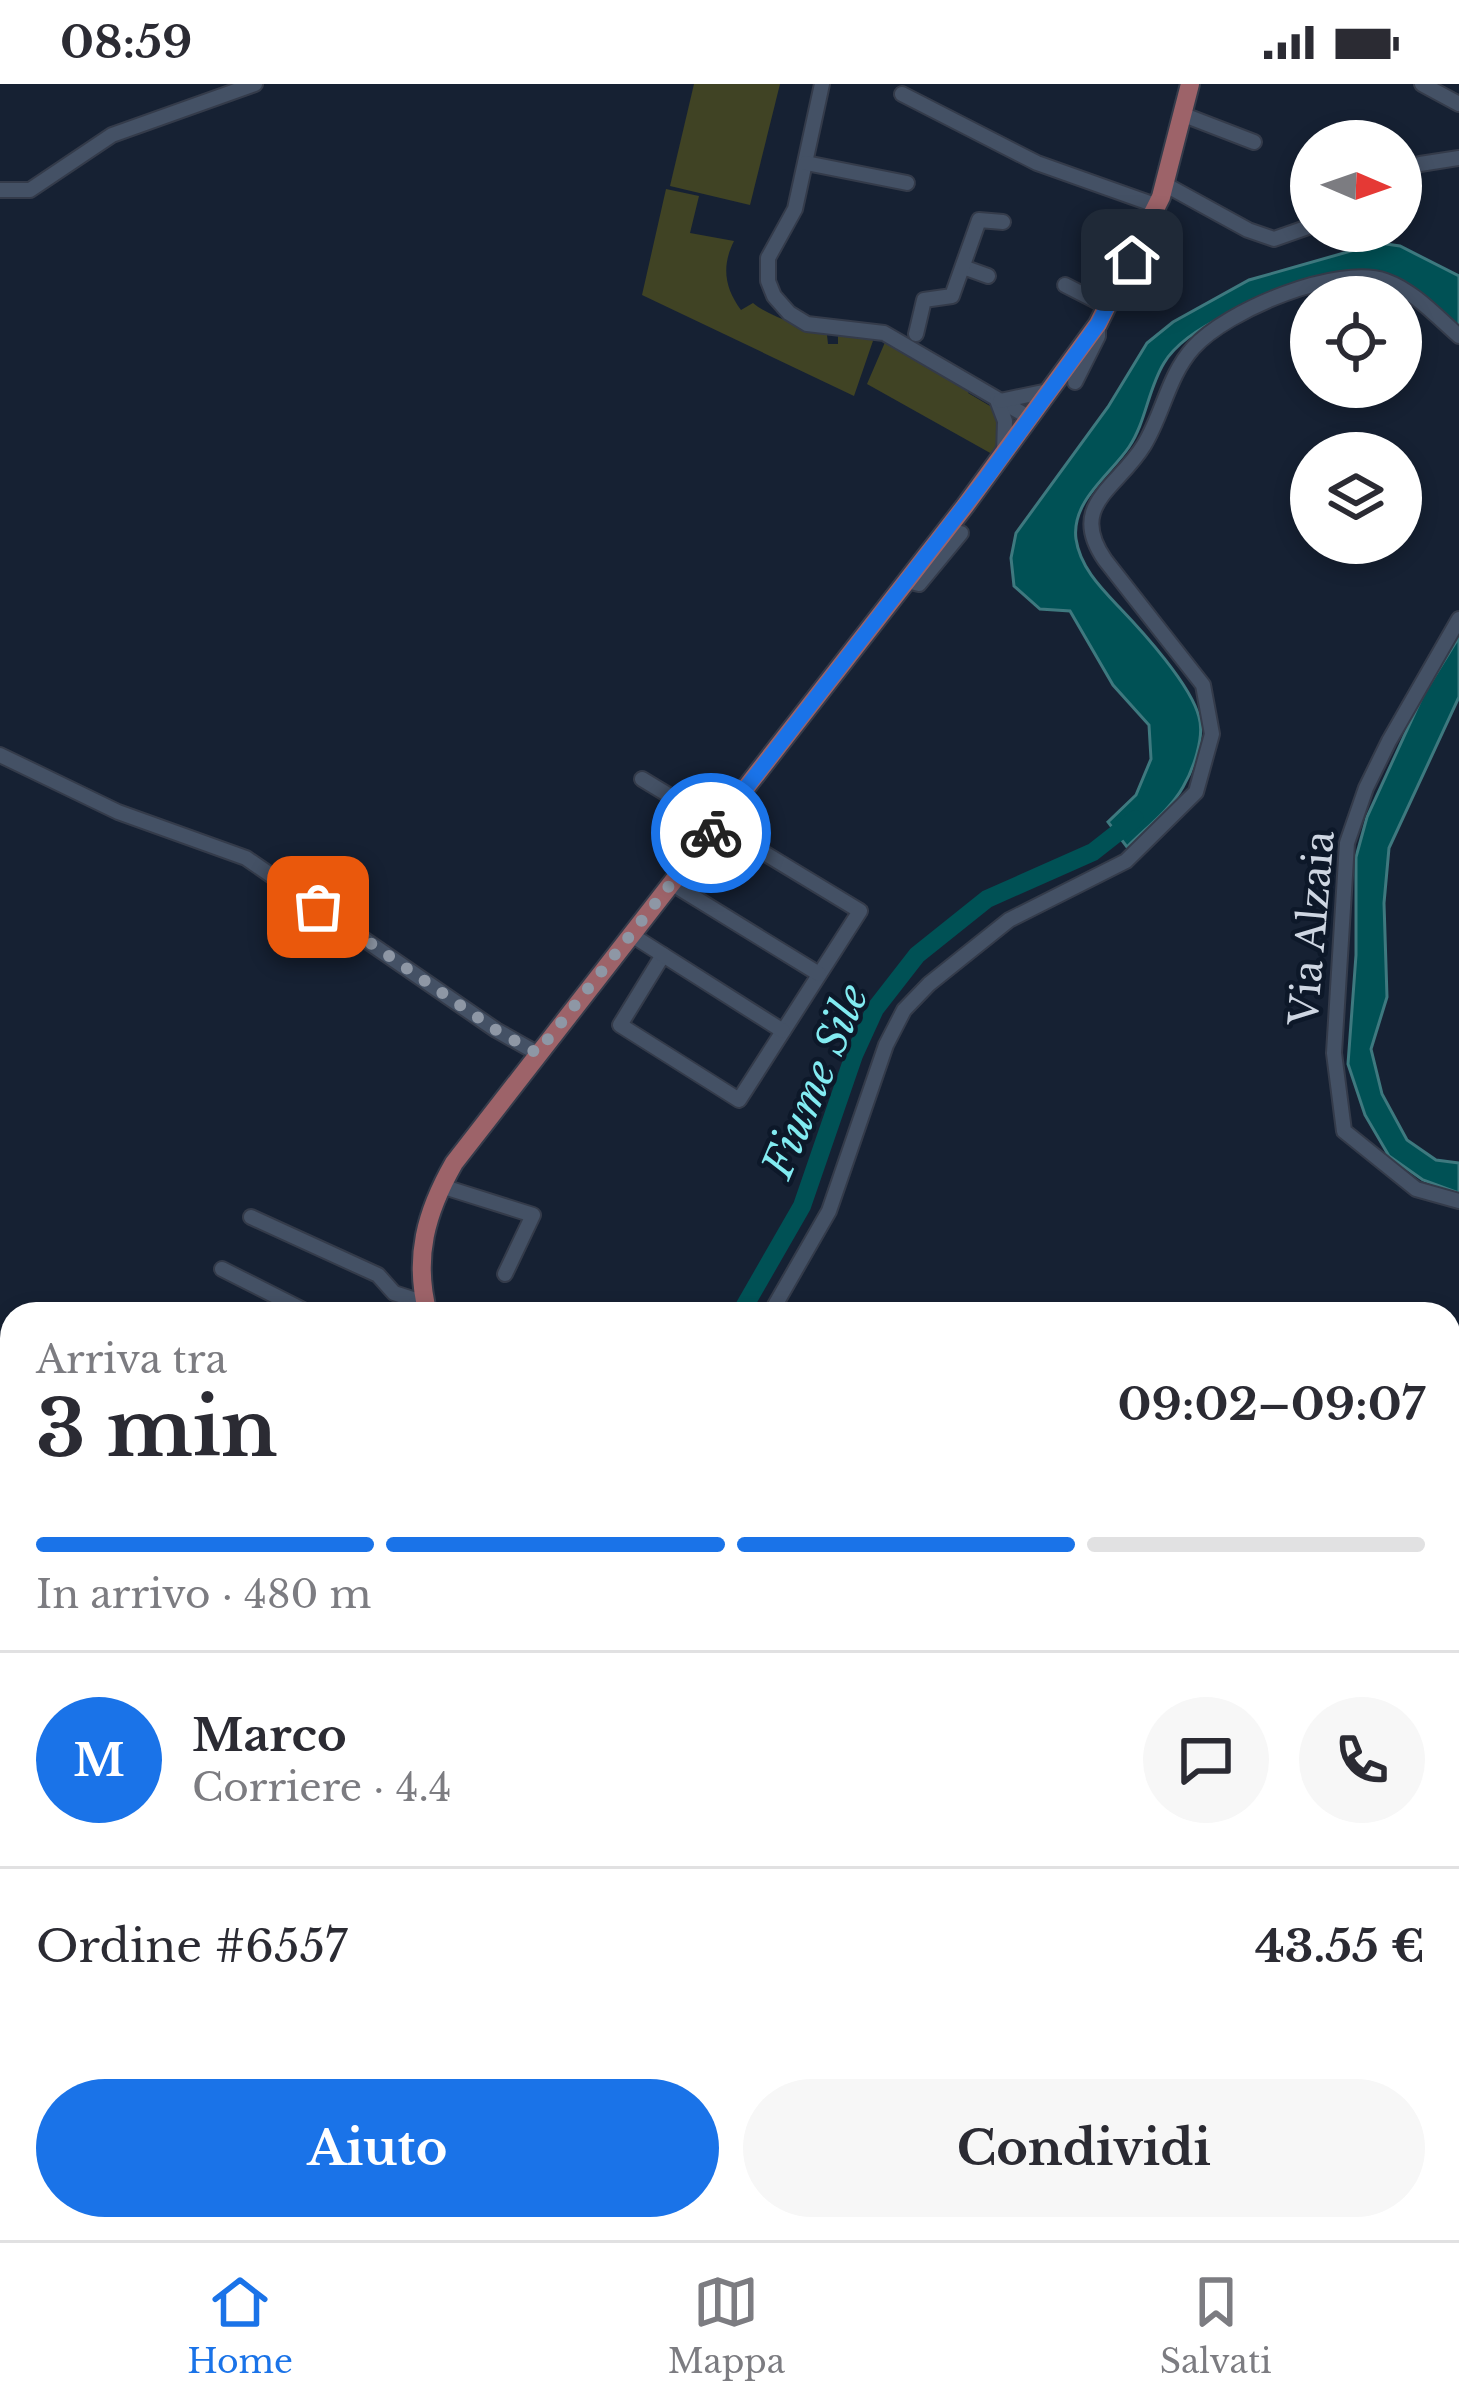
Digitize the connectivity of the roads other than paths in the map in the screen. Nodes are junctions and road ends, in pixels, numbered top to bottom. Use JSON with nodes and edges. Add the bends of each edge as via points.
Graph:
{"nodes":[{"id":1,"x":255,"y":84,"type":"edge"},
{"id":2,"x":822,"y":84,"type":"edge"},
{"id":3,"x":1190,"y":84,"type":"edge"},
{"id":4,"x":1422,"y":84,"type":"edge"},
{"id":5,"x":902,"y":94,"type":"dead end"},
{"id":6,"x":1459,"y":104,"type":"edge"},
{"id":7,"x":1184,"y":115,"type":"junction"},
{"id":8,"x":1254,"y":142,"type":"dead end"},
{"id":9,"x":1459,"y":158,"type":"edge"},
{"id":10,"x":806,"y":163,"type":"junction"},
{"id":11,"x":1422,"y":164,"type":"edge"},
{"id":12,"x":907,"y":183,"type":"dead end"},
{"id":13,"x":1166,"y":185,"type":"junction"},
{"id":14,"x":0,"y":190,"type":"edge"},
{"id":15,"x":1157,"y":206,"type":"junction"},
{"id":16,"x":1004,"y":222,"type":"dead end"},
{"id":17,"x":1290,"y":236,"type":"edge"},
{"id":18,"x":963,"y":267,"type":"junction"},
{"id":19,"x":988,"y":276,"type":"dead end"},
{"id":20,"x":1065,"y":285,"type":"dead end"},
{"id":21,"x":1103,"y":315,"type":"junction"},
{"id":22,"x":916,"y":334,"type":"dead end"},
{"id":23,"x":1459,"y":336,"type":"edge"},
{"id":24,"x":1075,"y":382,"type":"dead end"},
{"id":25,"x":1050,"y":390,"type":"junction"},
{"id":26,"x":999,"y":400,"type":"junction"},
{"id":27,"x":1030,"y":418,"type":"junction"},
{"id":28,"x":1004,"y":454,"type":"junction"},
{"id":29,"x":961,"y":533,"type":"dead end"},
{"id":30,"x":907,"y":581,"type":"junction"},
{"id":31,"x":1459,"y":619,"type":"edge"},
{"id":32,"x":0,"y":755,"type":"edge"},
{"id":33,"x":642,"y":779,"type":"dead end"},
{"id":34,"x":718,"y":823,"type":"junction"},
{"id":35,"x":671,"y":883,"type":"junction"},
{"id":36,"x":630,"y":934,"type":"junction"},
{"id":37,"x":664,"y":955,"type":"junction"},
{"id":38,"x":819,"y":974,"type":"junction"},
{"id":39,"x":783,"y":1031,"type":"junction"},
{"id":40,"x":537,"y":1053,"type":"junction"},
{"id":41,"x":441,"y":1186,"type":"junction"},
{"id":42,"x":1459,"y":1201,"type":"edge"},
{"id":43,"x":251,"y":1217,"type":"dead end"},
{"id":44,"x":222,"y":1269,"type":"dead end"},
{"id":45,"x":505,"y":1274,"type":"dead end"},
{"id":46,"x":287,"y":1302,"type":"edge"},
{"id":47,"x":413,"y":1302,"type":"edge"},
{"id":48,"x":425,"y":1302,"type":"edge"},
{"id":49,"x":777,"y":1302,"type":"edge"}],
"edges":[{"from":1,"to":14,"type":"street","via":[[112,135],[30,190]]},
{"from":2,"to":10,"type":"street"},
{"from":3,"to":7,"type":"main road"},
{"from":4,"to":6,"type":"street"},
{"from":5,"to":15,"type":"street","via":[[1037,163]]},
{"from":7,"to":8,"type":"street"},
{"from":7,"to":13,"type":"main road"},
{"from":9,"to":11,"type":"street"},
{"from":10,"to":12,"type":"street"},
{"from":10,"to":26,"type":"street","via":[[793,214],[767,258],[777,301],[806,323],[879,331]]},
{"from":13,"to":15,"type":"main road"},
{"from":13,"to":17,"type":"street","via":[[1248,230]]},
{"from":15,"to":21,"type":"main road"},
{"from":16,"to":18,"type":"street","via":[[979,220]]},
{"from":18,"to":19,"type":"street"},
{"from":18,"to":22,"type":"street","via":[[952,296],[924,300]]},
{"from":20,"to":21,"type":"street"},
{"from":21,"to":24,"type":"street"},
{"from":21,"to":25,"type":"main road"},
{"from":23,"to":49,"type":"street","via":[[1407,291],[1352,278],[1256,305],[1210,332],[1180,366],[1145,443],[1095,505],[1090,529],[1105,560],[1203,685],[1212,734],[1196,792],[1126,860],[1009,920],[904,1010],[830,1211]]},
{"from":25,"to":26,"type":"street"},
{"from":25,"to":27,"type":"main road"},
{"from":26,"to":27,"type":"street"},
{"from":26,"to":28,"type":"street"},
{"from":27,"to":28,"type":"main road"},
{"from":28,"to":30,"type":"main road"},
{"from":29,"to":30,"type":"street","via":[[920,584]]},
{"from":30,"to":34,"type":"main road"},
{"from":31,"to":42,"type":"street","name":"Via Alzaia","via":[[1389,741],[1346,843],[1334,1053],[1344,1131],[1416,1189]]},
{"from":32,"to":40,"type":"street","via":[[118,812],[247,858]]},
{"from":33,"to":34,"type":"street"},
{"from":34,"to":35,"type":"main road"},
{"from":34,"to":38,"type":"street","via":[[860,911]]},
{"from":35,"to":36,"type":"main road"},
{"from":35,"to":38,"type":"street"},
{"from":36,"to":37,"type":"street"},
{"from":36,"to":40,"type":"main road"},
{"from":37,"to":39,"type":"street"},
{"from":37,"to":39,"type":"street","via":[[620,1025],[739,1100]]},
{"from":38,"to":39,"type":"street"},
{"from":40,"to":41,"type":"main road"},
{"from":41,"to":45,"type":"street","via":[[533,1215]]},
{"from":41,"to":48,"type":"main road","via":[[421,1252]]},
{"from":43,"to":47,"type":"street","via":[[378,1275]]},
{"from":44,"to":46,"type":"street"}]}
